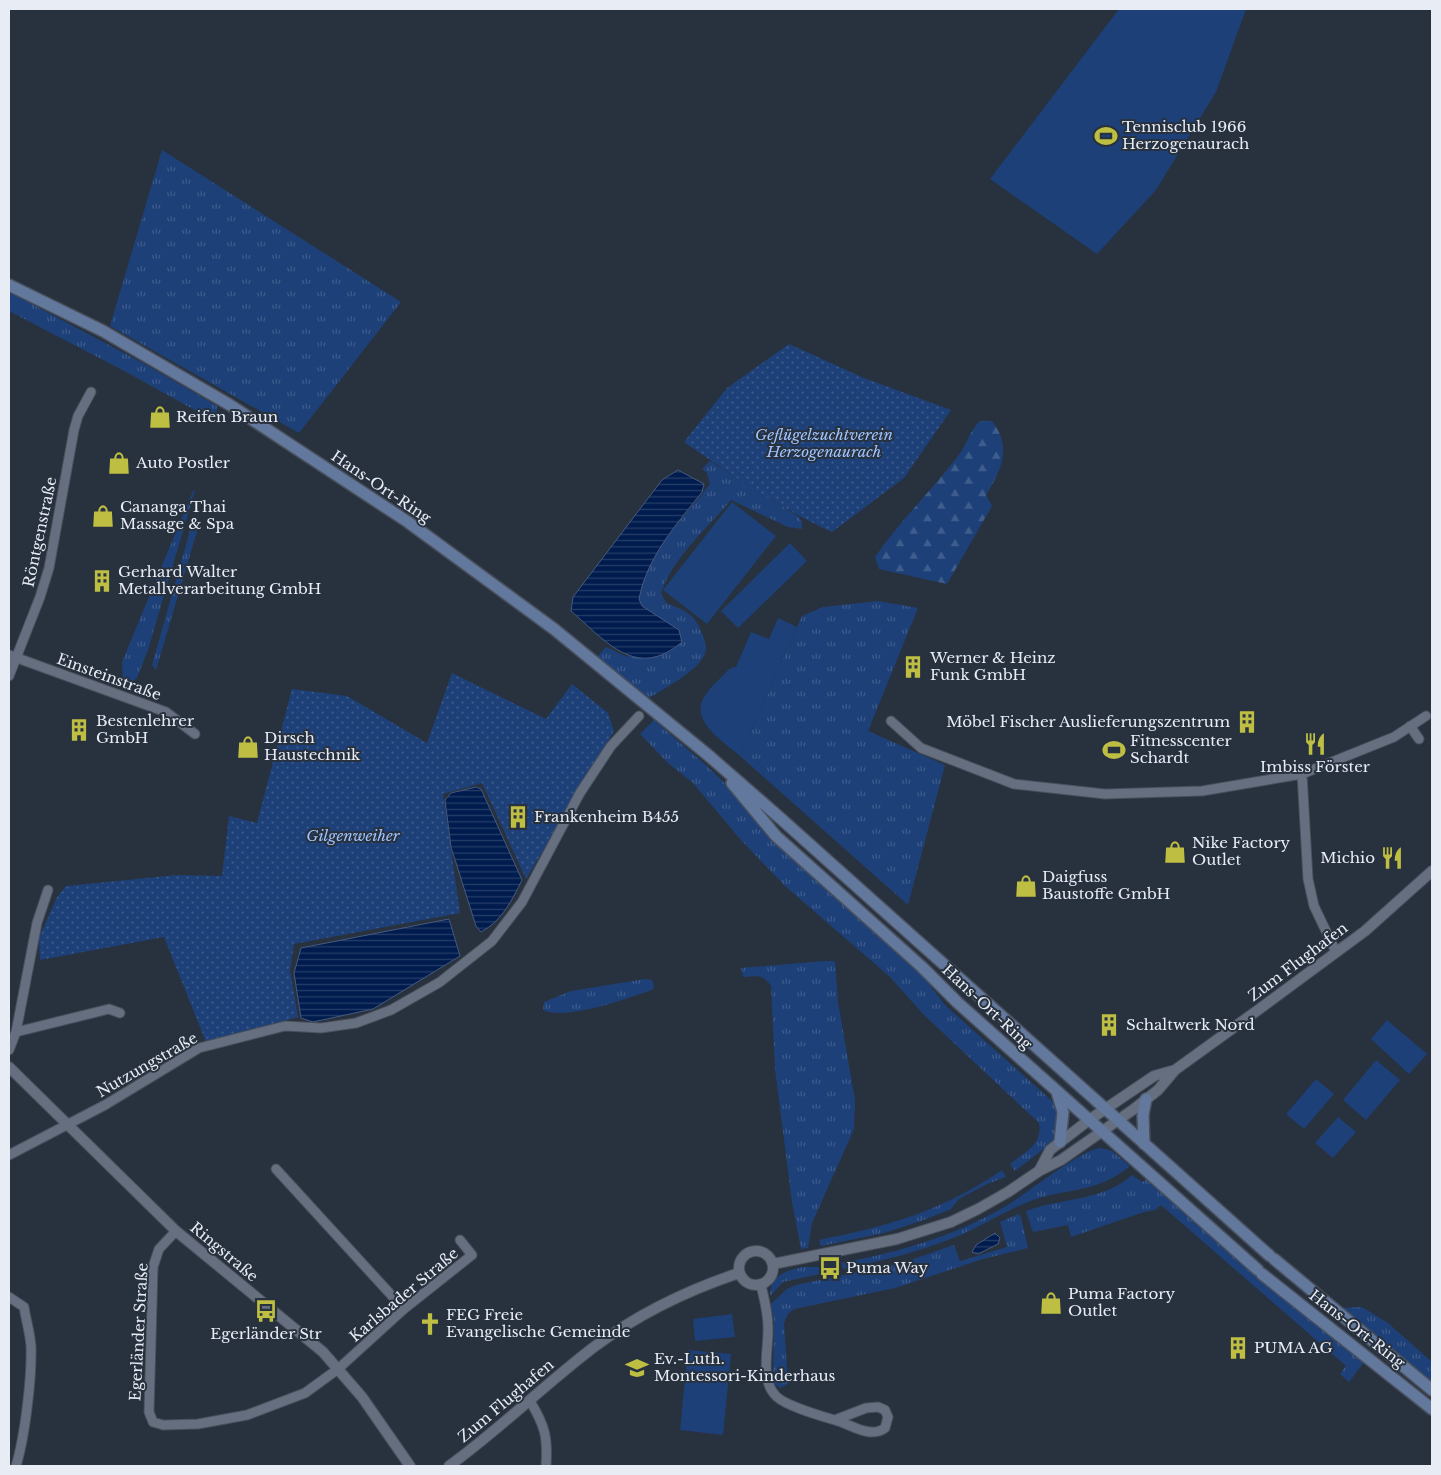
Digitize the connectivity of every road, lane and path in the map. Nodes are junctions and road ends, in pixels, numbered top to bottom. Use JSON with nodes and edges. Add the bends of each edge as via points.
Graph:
{"nodes":[{"id":1,"x":9,"y":285,"type":"edge"},
{"id":2,"x":91,"y":392,"type":"dead end"},
{"id":3,"x":12,"y":657,"type":"edge"},
{"id":4,"x":9,"y":676,"type":"edge"},
{"id":5,"x":639,"y":716,"type":"dead end"},
{"id":6,"x":1426,"y":716,"type":"dead end"},
{"id":7,"x":891,"y":721,"type":"dead end"},
{"id":8,"x":1410,"y":726,"type":"junction"},
{"id":9,"x":195,"y":734,"type":"dead end"},
{"id":10,"x":1419,"y":739,"type":"dead end"},
{"id":11,"x":708,"y":755,"type":"junction"},
{"id":12,"x":1302,"y":774,"type":"junction"},
{"id":13,"x":1432,"y":871,"type":"edge"},
{"id":14,"x":48,"y":890,"type":"dead end"},
{"id":15,"x":1336,"y":952,"type":"junction"},
{"id":16,"x":120,"y":1013,"type":"dead end"},
{"id":17,"x":16,"y":1032,"type":"junction"},
{"id":18,"x":9,"y":1050,"type":"edge"},
{"id":19,"x":9,"y":1067,"type":"edge"},
{"id":20,"x":1175,"y":1070,"type":"junction"},
{"id":21,"x":1056,"y":1091,"type":"junction"},
{"id":22,"x":1146,"y":1099,"type":"junction"},
{"id":23,"x":1105,"y":1109,"type":"junction"},
{"id":24,"x":1089,"y":1120,"type":"junction"},
{"id":25,"x":1117,"y":1120,"type":"junction"},
{"id":26,"x":68,"y":1124,"type":"junction"},
{"id":27,"x":1101,"y":1131,"type":"junction"},
{"id":28,"x":1060,"y":1142,"type":"junction"},
{"id":29,"x":1144,"y":1144,"type":"junction"},
{"id":30,"x":9,"y":1155,"type":"edge"},
{"id":31,"x":276,"y":1169,"type":"dead end"},
{"id":32,"x":1039,"y":1170,"type":"junction"},
{"id":33,"x":176,"y":1231,"type":"junction"},
{"id":34,"x":460,"y":1240,"type":"dead end"},
{"id":35,"x":773,"y":1264,"type":"junction"},
{"id":36,"x":740,"y":1273,"type":"junction"},
{"id":37,"x":761,"y":1285,"type":"junction"},
{"id":38,"x":9,"y":1297,"type":"edge"},
{"id":39,"x":404,"y":1309,"type":"junction"},
{"id":40,"x":338,"y":1369,"type":"junction"},
{"id":41,"x":1432,"y":1390,"type":"edge"},
{"id":42,"x":530,"y":1401,"type":"junction"},
{"id":43,"x":1432,"y":1409,"type":"edge"},
{"id":44,"x":835,"y":1420,"type":"junction"},
{"id":45,"x":16,"y":1466,"type":"edge"},
{"id":46,"x":410,"y":1466,"type":"edge"},
{"id":47,"x":449,"y":1466,"type":"edge"},
{"id":48,"x":546,"y":1466,"type":"edge"}],
"edges":[{"from":1,"to":11,"type":"main road","name":"Hans-Ort-Ring","via":[[103,331],[295,446],[408,522],[554,629]]},
{"from":2,"to":3,"type":"street","name":"Röntgenstraße","via":[[74,430],[49,568],[40,597]]},
{"from":3,"to":4,"type":"street","name":"Röntgenstraße"},
{"from":3,"to":9,"type":"street","name":"Einsteinstraße","via":[[166,712]]},
{"from":5,"to":26,"type":"street","name":"Nutzungstraße","via":[[611,746],[590,777],[516,910],[492,941],[440,982],[391,1010],[356,1023],[321,1028],[285,1026],[199,1048]]},
{"from":6,"to":8,"type":"street"},
{"from":7,"to":12,"type":"street","via":[[921,748],[1014,784],[1105,794],[1202,790]]},
{"from":8,"to":10,"type":"street"},
{"from":8,"to":12,"type":"street","via":[[1394,737]]},
{"from":11,"to":21,"type":"main road","name":"Hans-Ort-Ring","via":[[776,836]]},
{"from":11,"to":23,"type":"main road","name":"Hans-Ort-Ring"},
{"from":12,"to":15,"type":"street","via":[[1308,879],[1314,906]]},
{"from":13,"to":15,"type":"street","name":"Zum Flughafen","via":[[1386,914]]},
{"from":14,"to":17,"type":"street","via":[[36,923]]},
{"from":15,"to":20,"type":"street","name":"Zum Flughafen"},
{"from":16,"to":17,"type":"street","via":[[109,1009]]},
{"from":17,"to":18,"type":"street"},
{"from":19,"to":26,"type":"street","name":"Ringstraße"},
{"from":20,"to":22,"type":"street","name":"Zum Flughafen"},
{"from":20,"to":23,"type":"street","name":"Zum Flughafen","via":[[1154,1076]]},
{"from":21,"to":24,"type":"main road","name":"Hans-Ort-Ring"},
{"from":21,"to":28,"type":"main road","via":[[1063,1112]]},
{"from":22,"to":25,"type":"street","name":"Zum Flughafen"},
{"from":22,"to":29,"type":"main road"},
{"from":23,"to":24,"type":"street","name":"Zum Flughafen"},
{"from":23,"to":25,"type":"main road","name":"Hans-Ort-Ring"},
{"from":24,"to":27,"type":"main road","name":"Hans-Ort-Ring"},
{"from":24,"to":28,"type":"street","name":"Zum Flughafen"},
{"from":25,"to":27,"type":"street","name":"Zum Flughafen"},
{"from":25,"to":29,"type":"main road","name":"Hans-Ort-Ring"},
{"from":26,"to":30,"type":"street","name":"Nutzungstraße"},
{"from":26,"to":33,"type":"street","name":"Ringstraße"},
{"from":27,"to":32,"type":"street","name":"Zum Flughafen","via":[[1060,1160]]},
{"from":27,"to":43,"type":"main road","name":"Hans-Ort-Ring","via":[[1260,1272]]},
{"from":28,"to":32,"type":"street","name":"Zum Flughafen","via":[[1050,1150]]},
{"from":29,"to":41,"type":"main road","name":"Hans-Ort-Ring","via":[[1272,1258]]},
{"from":31,"to":39,"type":"street"},
{"from":32,"to":35,"type":"street","name":"Zum Flughafen","via":[[1008,1192],[951,1222],[897,1239]]},
{"from":33,"to":40,"type":"street","name":"Ringstraße","via":[[311,1341]]},
{"from":33,"to":40,"type":"street","name":"Egerländer Straße","via":[[159,1250],[153,1267],[149,1412],[153,1422],[162,1425],[198,1424],[247,1415],[305,1393]]},
{"from":34,"to":39,"type":"street","name":"Karlsbader Straße","via":[[472,1255]]},
{"from":35,"to":36,"type":"street","via":[[763,1253],[752,1252],[743,1257]]},
{"from":35,"to":37,"type":"street","via":[[770,1279]]},
{"from":36,"to":37,"type":"street","via":[[750,1285]]},
{"from":36,"to":42,"type":"street","name":"Zum Flughafen","via":[[700,1286],[626,1326],[595,1347]]},
{"from":37,"to":44,"type":"street","via":[[768,1328],[767,1378],[770,1388],[782,1400]]},
{"from":38,"to":45,"type":"street","via":[[24,1307],[31,1343]]},
{"from":39,"to":40,"type":"street","name":"Karlsbader Straße"},
{"from":40,"to":46,"type":"street","name":"Ringstraße","via":[[362,1397]]},
{"from":42,"to":47,"type":"street","name":"Zum Flughafen"},
{"from":42,"to":48,"type":"street","via":[[545,1428],[548,1443]]},
{"from":44,"to":44,"type":"street","via":[[875,1432],[885,1428],[888,1417],[885,1410],[875,1407]]}]}
